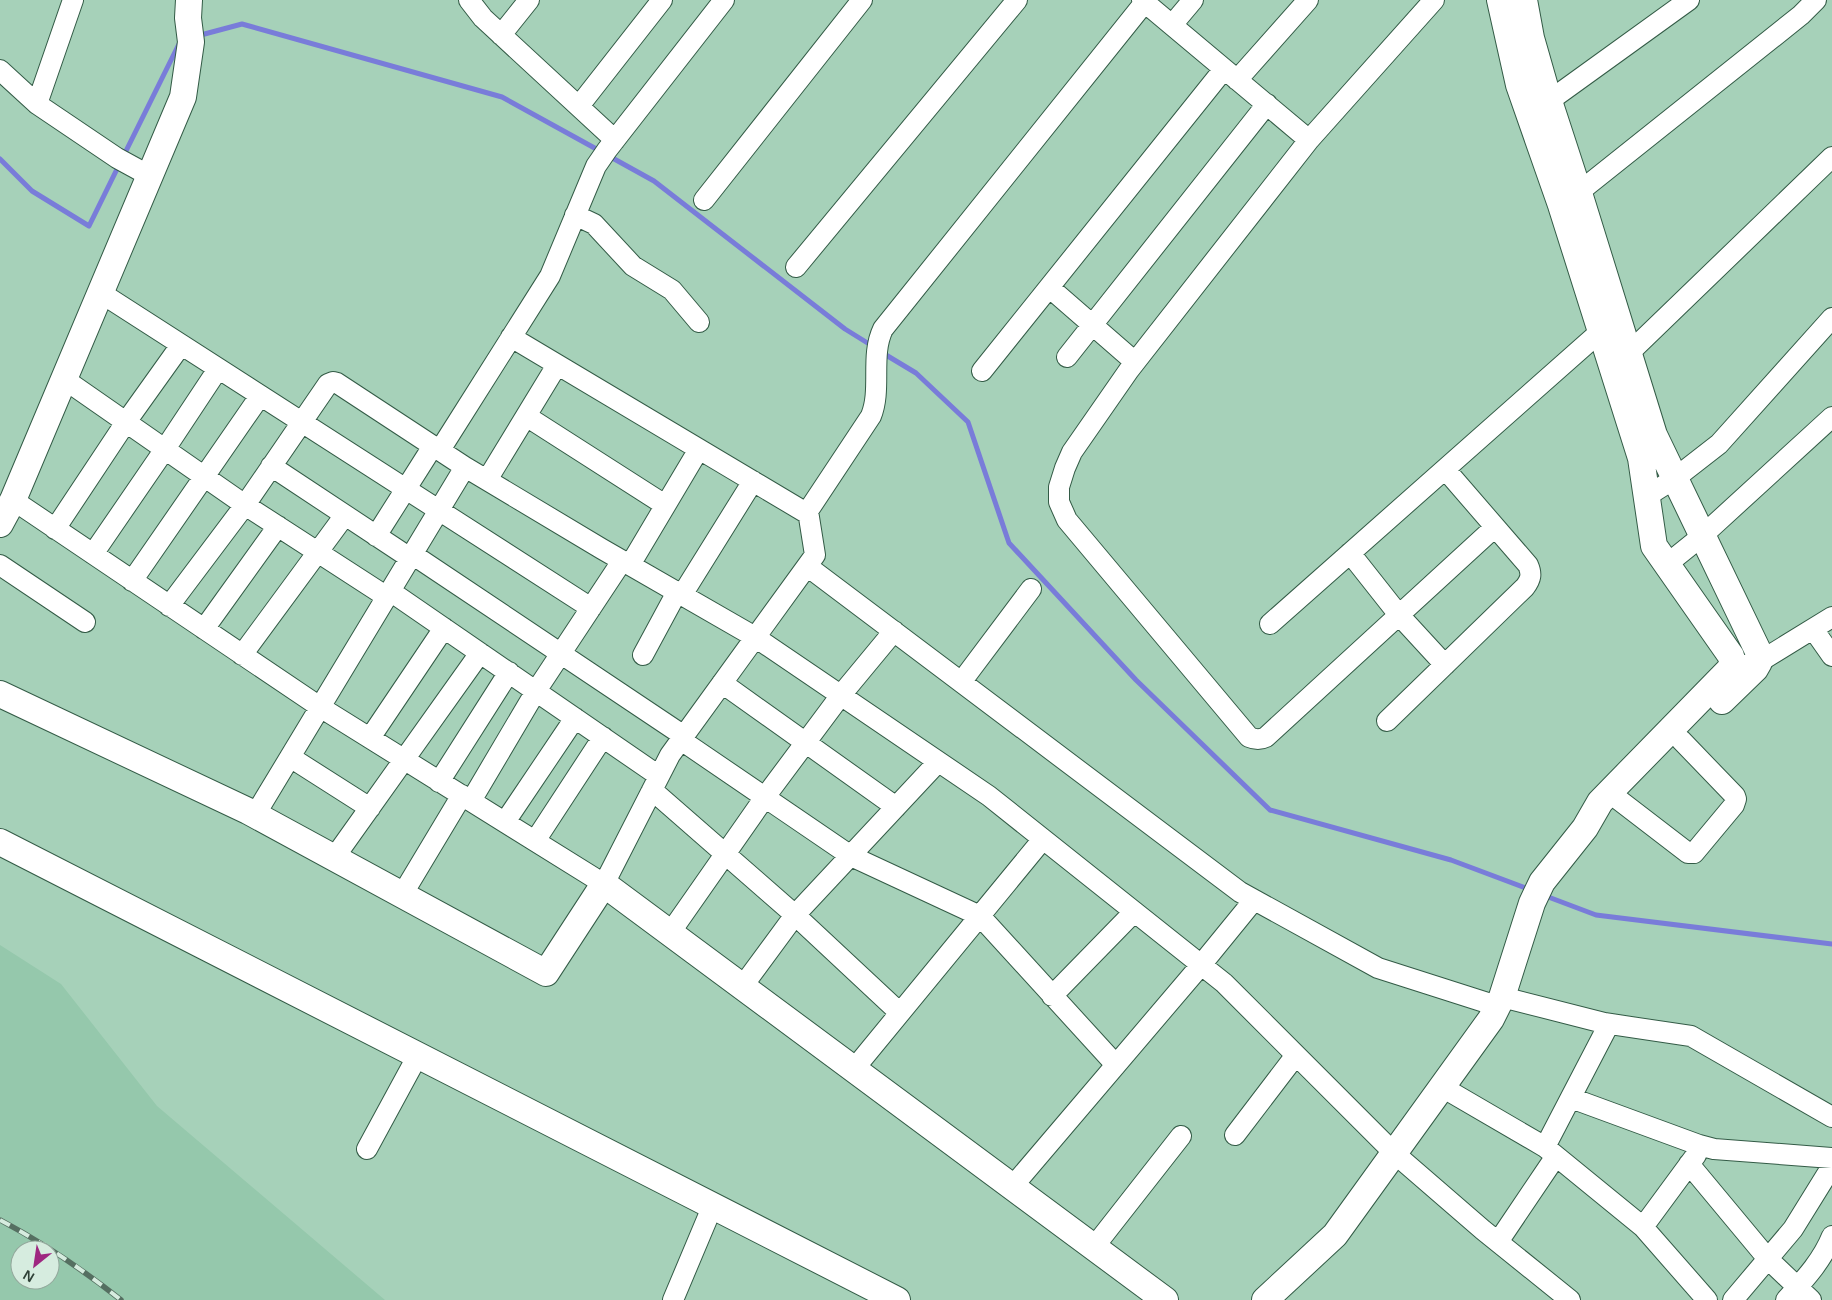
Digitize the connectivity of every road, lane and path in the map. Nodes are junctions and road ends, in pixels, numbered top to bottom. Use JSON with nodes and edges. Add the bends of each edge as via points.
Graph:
{"nodes":[{"id":1,"x":73,"y":0,"type":"edge"},
{"id":2,"x":469,"y":0,"type":"edge"},
{"id":3,"x":529,"y":0,"type":"edge"},
{"id":4,"x":662,"y":0,"type":"edge"},
{"id":5,"x":724,"y":0,"type":"edge"},
{"id":6,"x":862,"y":0,"type":"edge"},
{"id":7,"x":1017,"y":0,"type":"edge"},
{"id":8,"x":1194,"y":0,"type":"edge"},
{"id":9,"x":1308,"y":0,"type":"edge"},
{"id":10,"x":1434,"y":0,"type":"edge"},
{"id":11,"x":1500,"y":0,"type":"edge"},
{"id":12,"x":1524,"y":0,"type":"edge"},
{"id":13,"x":1689,"y":0,"type":"edge"},
{"id":14,"x":1816,"y":0,"type":"edge"},
{"id":15,"x":1143,"y":1,"type":"edge"},
{"id":16,"x":189,"y":20,"type":"edge"},
{"id":17,"x":1172,"y":25,"type":"junction"},
{"id":18,"x":501,"y":35,"type":"junction"},
{"id":19,"x":0,"y":70,"type":"edge"},
{"id":20,"x":1231,"y":74,"type":"junction"},
{"id":21,"x":37,"y":104,"type":"junction"},
{"id":22,"x":1267,"y":104,"type":"junction"},
{"id":23,"x":579,"y":106,"type":"junction"},
{"id":24,"x":1539,"y":106,"type":"junction"},
{"id":25,"x":1309,"y":140,"type":"junction"},
{"id":26,"x":606,"y":152,"type":"junction"},
{"id":27,"x":1832,"y":157,"type":"edge"},
{"id":28,"x":145,"y":174,"type":"junction"},
{"id":29,"x":1570,"y":199,"type":"junction"},
{"id":30,"x":704,"y":200,"type":"dead end"},
{"id":31,"x":575,"y":215,"type":"junction"},
{"id":32,"x":796,"y":267,"type":"dead end"},
{"id":33,"x":1050,"y":288,"type":"junction"},
{"id":34,"x":101,"y":293,"type":"junction"},
{"id":35,"x":1832,"y":318,"type":"edge"},
{"id":36,"x":699,"y":322,"type":"dead end"},
{"id":37,"x":1093,"y":324,"type":"junction"},
{"id":38,"x":1601,"y":331,"type":"junction"},
{"id":39,"x":511,"y":337,"type":"junction"},
{"id":40,"x":181,"y":345,"type":"junction"},
{"id":41,"x":1067,"y":357,"type":"dead end"},
{"id":42,"x":1620,"y":358,"type":"junction"},
{"id":43,"x":1135,"y":362,"type":"junction"},
{"id":44,"x":557,"y":365,"type":"junction"},
{"id":45,"x":218,"y":369,"type":"junction"},
{"id":46,"x":982,"y":372,"type":"dead end"},
{"id":47,"x":64,"y":379,"type":"junction"},
{"id":48,"x":260,"y":396,"type":"junction"},
{"id":49,"x":526,"y":416,"type":"junction"},
{"id":50,"x":1832,"y":418,"type":"edge"},
{"id":51,"x":126,"y":422,"type":"junction"},
{"id":52,"x":301,"y":423,"type":"junction"},
{"id":53,"x":437,"y":448,"type":"junction"},
{"id":54,"x":165,"y":449,"type":"junction"},
{"id":55,"x":699,"y":449,"type":"junction"},
{"id":56,"x":271,"y":466,"type":"junction"},
{"id":57,"x":465,"y":467,"type":"junction"},
{"id":58,"x":1445,"y":469,"type":"junction"},
{"id":59,"x":205,"y":477,"type":"junction"},
{"id":60,"x":1674,"y":479,"type":"junction"},
{"id":61,"x":487,"y":480,"type":"junction"},
{"id":62,"x":753,"y":481,"type":"junction"},
{"id":63,"x":405,"y":488,"type":"junction"},
{"id":64,"x":1647,"y":496,"type":"junction"},
{"id":65,"x":13,"y":500,"type":"junction"},
{"id":66,"x":245,"y":505,"type":"junction"},
{"id":67,"x":665,"y":505,"type":"junction"},
{"id":68,"x":439,"y":510,"type":"junction"},
{"id":69,"x":808,"y":514,"type":"junction"},
{"id":70,"x":346,"y":515,"type":"junction"},
{"id":71,"x":0,"y":524,"type":"edge"},
{"id":72,"x":278,"y":526,"type":"junction"},
{"id":73,"x":1495,"y":526,"type":"junction"},
{"id":74,"x":55,"y":529,"type":"junction"},
{"id":75,"x":376,"y":536,"type":"junction"},
{"id":76,"x":1702,"y":536,"type":"junction"},
{"id":77,"x":318,"y":552,"type":"junction"},
{"id":78,"x":93,"y":554,"type":"junction"},
{"id":79,"x":1350,"y":554,"type":"junction"},
{"id":80,"x":411,"y":556,"type":"junction"},
{"id":81,"x":626,"y":563,"type":"junction"},
{"id":82,"x":0,"y":565,"type":"edge"},
{"id":83,"x":1666,"y":565,"type":"junction"},
{"id":84,"x":807,"y":566,"type":"junction"},
{"id":85,"x":132,"y":581,"type":"junction"},
{"id":86,"x":1032,"y":589,"type":"dead end"},
{"id":87,"x":389,"y":594,"type":"junction"},
{"id":88,"x":680,"y":594,"type":"junction"},
{"id":89,"x":169,"y":606,"type":"junction"},
{"id":90,"x":591,"y":608,"type":"junction"},
{"id":91,"x":1399,"y":615,"type":"junction"},
{"id":92,"x":1832,"y":617,"type":"edge"},
{"id":93,"x":85,"y":622,"type":"dead end"},
{"id":94,"x":1270,"y":624,"type":"dead end"},
{"id":95,"x":444,"y":628,"type":"junction"},
{"id":96,"x":204,"y":629,"type":"junction"},
{"id":97,"x":1812,"y":629,"type":"junction"},
{"id":98,"x":894,"y":631,"type":"junction"},
{"id":99,"x":756,"y":637,"type":"junction"},
{"id":100,"x":480,"y":653,"type":"junction"},
{"id":101,"x":562,"y":654,"type":"junction"},
{"id":102,"x":643,"y":654,"type":"dead end"},
{"id":103,"x":242,"y":655,"type":"junction"},
{"id":104,"x":1832,"y":656,"type":"edge"},
{"id":105,"x":1759,"y":662,"type":"junction"},
{"id":106,"x":1445,"y":665,"type":"junction"},
{"id":107,"x":1731,"y":667,"type":"junction"},
{"id":108,"x":509,"y":672,"type":"junction"},
{"id":109,"x":962,"y":682,"type":"junction"},
{"id":110,"x":722,"y":683,"type":"junction"},
{"id":111,"x":536,"y":691,"type":"junction"},
{"id":112,"x":0,"y":694,"type":"edge"},
{"id":113,"x":841,"y":695,"type":"junction"},
{"id":114,"x":320,"y":707,"type":"junction"},
{"id":115,"x":575,"y":718,"type":"junction"},
{"id":116,"x":1387,"y":722,"type":"dead end"},
{"id":117,"x":370,"y":738,"type":"junction"},
{"id":118,"x":603,"y":738,"type":"junction"},
{"id":119,"x":682,"y":738,"type":"junction"},
{"id":120,"x":1681,"y":740,"type":"junction"},
{"id":121,"x":806,"y":742,"type":"junction"},
{"id":122,"x":290,"y":757,"type":"junction"},
{"id":123,"x":404,"y":760,"type":"junction"},
{"id":124,"x":938,"y":762,"type":"junction"},
{"id":125,"x":1642,"y":768,"type":"junction"},
{"id":126,"x":439,"y":782,"type":"junction"},
{"id":127,"x":656,"y":783,"type":"junction"},
{"id":128,"x":765,"y":797,"type":"junction"},
{"id":129,"x":466,"y":798,"type":"junction"},
{"id":130,"x":1619,"y":800,"type":"junction"},
{"id":131,"x":896,"y":806,"type":"junction"},
{"id":132,"x":370,"y":808,"type":"junction"},
{"id":133,"x":255,"y":815,"type":"junction"},
{"id":134,"x":505,"y":822,"type":"junction"},
{"id":135,"x":1585,"y":828,"type":"junction"},
{"id":136,"x":1043,"y":839,"type":"junction"},
{"id":137,"x":535,"y":841,"type":"junction"},
{"id":138,"x":0,"y":842,"type":"edge"},
{"id":139,"x":726,"y":854,"type":"junction"},
{"id":140,"x":850,"y":856,"type":"junction"},
{"id":141,"x":334,"y":858,"type":"junction"},
{"id":142,"x":604,"y":884,"type":"junction"},
{"id":143,"x":402,"y":895,"type":"junction"},
{"id":144,"x":1254,"y":900,"type":"junction"},
{"id":145,"x":1134,"y":912,"type":"junction"},
{"id":146,"x":795,"y":915,"type":"junction"},
{"id":147,"x":980,"y":916,"type":"junction"},
{"id":148,"x":670,"y":932,"type":"junction"},
{"id":149,"x":1201,"y":965,"type":"junction"},
{"id":150,"x":742,"y":986,"type":"junction"},
{"id":151,"x":1052,"y":996,"type":"junction"},
{"id":152,"x":1500,"y":1002,"type":"junction"},
{"id":153,"x":900,"y":1013,"type":"junction"},
{"id":154,"x":1609,"y":1024,"type":"junction"},
{"id":155,"x":418,"y":1055,"type":"junction"},
{"id":156,"x":1296,"y":1055,"type":"junction"},
{"id":157,"x":1116,"y":1066,"type":"junction"},
{"id":158,"x":854,"y":1069,"type":"junction"},
{"id":159,"x":1442,"y":1087,"type":"junction"},
{"id":160,"x":1571,"y":1098,"type":"junction"},
{"id":161,"x":1832,"y":1116,"type":"edge"},
{"id":162,"x":1235,"y":1135,"type":"dead end"},
{"id":163,"x":1181,"y":1136,"type":"dead end"},
{"id":164,"x":1703,"y":1146,"type":"junction"},
{"id":165,"x":367,"y":1150,"type":"dead end"},
{"id":166,"x":1551,"y":1151,"type":"junction"},
{"id":167,"x":1394,"y":1153,"type":"junction"},
{"id":168,"x":1832,"y":1158,"type":"edge"},
{"id":169,"x":1689,"y":1164,"type":"junction"},
{"id":170,"x":1832,"y":1166,"type":"edge"},
{"id":171,"x":1012,"y":1187,"type":"junction"},
{"id":172,"x":713,"y":1205,"type":"junction"},
{"id":173,"x":1643,"y":1227,"type":"junction"},
{"id":174,"x":1832,"y":1236,"type":"edge"},
{"id":175,"x":1498,"y":1242,"type":"junction"},
{"id":176,"x":1094,"y":1247,"type":"junction"},
{"id":177,"x":1768,"y":1259,"type":"junction"},
{"id":178,"x":1798,"y":1296,"type":"edge"},
{"id":179,"x":672,"y":1300,"type":"edge"},
{"id":180,"x":897,"y":1300,"type":"edge"},
{"id":181,"x":1165,"y":1300,"type":"edge"},
{"id":182,"x":1265,"y":1300,"type":"edge"},
{"id":183,"x":1570,"y":1300,"type":"edge"},
{"id":184,"x":1707,"y":1300,"type":"edge"},
{"id":185,"x":1732,"y":1300,"type":"edge"}],
"edges":[{"from":1,"to":21,"type":"street"},
{"from":2,"to":18,"type":"street"},
{"from":3,"to":18,"type":"street"},
{"from":4,"to":23,"type":"street"},
{"from":5,"to":26,"type":"street"},
{"from":6,"to":30,"type":"street"},
{"from":7,"to":32,"type":"street"},
{"from":8,"to":17,"type":"street"},
{"from":9,"to":20,"type":"street"},
{"from":10,"to":25,"type":"street"},
{"from":11,"to":24,"type":"main road","via":[[1519,86]]},
{"from":12,"to":24,"type":"main road","via":[[1532,38]]},
{"from":13,"to":24,"type":"street"},
{"from":14,"to":29,"type":"street"},
{"from":15,"to":17,"type":"street"},
{"from":15,"to":69,"type":"street","via":[[883,329],[878,341],[871,416]]},
{"from":16,"to":28,"type":"main road","via":[[183,97]]},
{"from":17,"to":20,"type":"street"},
{"from":18,"to":23,"type":"street"},
{"from":19,"to":21,"type":"street"},
{"from":20,"to":22,"type":"street"},
{"from":20,"to":33,"type":"street"},
{"from":21,"to":28,"type":"street"},
{"from":22,"to":25,"type":"street"},
{"from":22,"to":37,"type":"street"},
{"from":23,"to":26,"type":"street"},
{"from":24,"to":29,"type":"main road"},
{"from":25,"to":43,"type":"street"},
{"from":26,"to":31,"type":"street"},
{"from":27,"to":42,"type":"street"},
{"from":28,"to":34,"type":"main road"},
{"from":29,"to":38,"type":"main road"},
{"from":29,"to":42,"type":"main road"},
{"from":31,"to":36,"type":"street","via":[[594,224],[633,266],[672,290]]},
{"from":31,"to":39,"type":"street","via":[[550,276]]},
{"from":33,"to":37,"type":"street"},
{"from":33,"to":46,"type":"street"},
{"from":34,"to":40,"type":"street"},
{"from":34,"to":47,"type":"main road"},
{"from":35,"to":60,"type":"street","via":[[1719,444]]},
{"from":37,"to":41,"type":"street"},
{"from":37,"to":43,"type":"street"},
{"from":38,"to":42,"type":"main road"},
{"from":38,"to":58,"type":"street"},
{"from":39,"to":44,"type":"street"},
{"from":39,"to":53,"type":"street"},
{"from":40,"to":45,"type":"street"},
{"from":40,"to":51,"type":"street"},
{"from":42,"to":60,"type":"main road"},
{"from":42,"to":64,"type":"main road"},
{"from":43,"to":91,"type":"street","via":[[1072,452],[1059,487],[1059,502],[1067,520],[1250,737],[1261,740],[1266,737]]},
{"from":44,"to":49,"type":"street"},
{"from":44,"to":55,"type":"street"},
{"from":45,"to":48,"type":"street"},
{"from":45,"to":54,"type":"street"},
{"from":47,"to":51,"type":"street"},
{"from":47,"to":65,"type":"main road"},
{"from":48,"to":52,"type":"street"},
{"from":48,"to":59,"type":"street"},
{"from":49,"to":61,"type":"street"},
{"from":49,"to":67,"type":"street"},
{"from":50,"to":76,"type":"street"},
{"from":51,"to":54,"type":"street"},
{"from":51,"to":74,"type":"street"},
{"from":52,"to":53,"type":"street","via":[[324,388],[332,382]]},
{"from":52,"to":56,"type":"street"},
{"from":52,"to":63,"type":"street"},
{"from":53,"to":57,"type":"street"},
{"from":53,"to":63,"type":"street"},
{"from":54,"to":59,"type":"street"},
{"from":54,"to":78,"type":"street"},
{"from":55,"to":62,"type":"street"},
{"from":55,"to":67,"type":"street"},
{"from":56,"to":66,"type":"street"},
{"from":56,"to":70,"type":"street"},
{"from":57,"to":61,"type":"street"},
{"from":57,"to":68,"type":"street"},
{"from":58,"to":73,"type":"street"},
{"from":58,"to":79,"type":"street"},
{"from":59,"to":66,"type":"street"},
{"from":59,"to":85,"type":"street"},
{"from":60,"to":64,"type":"street"},
{"from":60,"to":76,"type":"main road"},
{"from":61,"to":81,"type":"street"},
{"from":62,"to":69,"type":"street"},
{"from":62,"to":88,"type":"street"},
{"from":63,"to":68,"type":"street"},
{"from":63,"to":75,"type":"street"},
{"from":64,"to":83,"type":"main road","via":[[1654,546]]},
{"from":65,"to":71,"type":"main road"},
{"from":65,"to":74,"type":"street"},
{"from":66,"to":72,"type":"street"},
{"from":66,"to":89,"type":"street"},
{"from":67,"to":81,"type":"street"},
{"from":68,"to":80,"type":"street"},
{"from":68,"to":90,"type":"street"},
{"from":69,"to":84,"type":"street","via":[[815,555]]},
{"from":70,"to":75,"type":"street"},
{"from":70,"to":77,"type":"street"},
{"from":72,"to":77,"type":"street"},
{"from":72,"to":96,"type":"street"},
{"from":73,"to":91,"type":"street"},
{"from":73,"to":106,"type":"street","via":[[1528,565],[1530,580]]},
{"from":74,"to":78,"type":"street"},
{"from":75,"to":80,"type":"street"},
{"from":76,"to":83,"type":"street"},
{"from":76,"to":105,"type":"main road","via":[[1759,653]]},
{"from":77,"to":87,"type":"street"},
{"from":77,"to":103,"type":"street"},
{"from":78,"to":85,"type":"street"},
{"from":79,"to":91,"type":"street"},
{"from":79,"to":94,"type":"street"},
{"from":80,"to":87,"type":"street"},
{"from":80,"to":101,"type":"street"},
{"from":81,"to":88,"type":"street"},
{"from":81,"to":90,"type":"street"},
{"from":82,"to":93,"type":"street"},
{"from":83,"to":107,"type":"main road","via":[[1731,656]]},
{"from":84,"to":98,"type":"street"},
{"from":84,"to":99,"type":"street"},
{"from":85,"to":89,"type":"street"},
{"from":86,"to":109,"type":"street"},
{"from":87,"to":95,"type":"street"},
{"from":87,"to":114,"type":"street"},
{"from":88,"to":99,"type":"street"},
{"from":88,"to":102,"type":"street"},
{"from":89,"to":96,"type":"street"},
{"from":90,"to":101,"type":"street"},
{"from":91,"to":106,"type":"street"},
{"from":92,"to":97,"type":"street"},
{"from":95,"to":100,"type":"street"},
{"from":95,"to":117,"type":"street"},
{"from":96,"to":103,"type":"street"},
{"from":97,"to":104,"type":"street"},
{"from":97,"to":105,"type":"street"},
{"from":98,"to":109,"type":"street"},
{"from":98,"to":113,"type":"street"},
{"from":99,"to":110,"type":"street"},
{"from":99,"to":113,"type":"street"},
{"from":100,"to":108,"type":"street"},
{"from":100,"to":123,"type":"street"},
{"from":101,"to":111,"type":"street"},
{"from":101,"to":119,"type":"street"},
{"from":103,"to":114,"type":"street"},
{"from":105,"to":107,"type":"street"},
{"from":105,"to":120,"type":"main road"},
{"from":106,"to":116,"type":"street"},
{"from":107,"to":125,"type":"main road"},
{"from":108,"to":111,"type":"street"},
{"from":108,"to":126,"type":"street"},
{"from":109,"to":144,"type":"street"},
{"from":110,"to":119,"type":"street"},
{"from":110,"to":121,"type":"street"},
{"from":111,"to":115,"type":"street"},
{"from":111,"to":129,"type":"street"},
{"from":112,"to":133,"type":"main road"},
{"from":113,"to":121,"type":"street"},
{"from":113,"to":124,"type":"street"},
{"from":114,"to":117,"type":"street"},
{"from":114,"to":122,"type":"street"},
{"from":115,"to":118,"type":"street"},
{"from":115,"to":134,"type":"street"},
{"from":117,"to":123,"type":"street"},
{"from":118,"to":127,"type":"street"},
{"from":118,"to":137,"type":"street"},
{"from":119,"to":127,"type":"street"},
{"from":119,"to":128,"type":"street"},
{"from":120,"to":125,"type":"main road"},
{"from":120,"to":130,"type":"street","via":[[1736,799],[1694,853],[1688,853]]},
{"from":121,"to":128,"type":"street"},
{"from":121,"to":131,"type":"street"},
{"from":122,"to":132,"type":"street"},
{"from":122,"to":133,"type":"street"},
{"from":123,"to":126,"type":"street"},
{"from":123,"to":132,"type":"street"},
{"from":124,"to":131,"type":"street"},
{"from":124,"to":136,"type":"street","via":[[989,796]]},
{"from":125,"to":130,"type":"main road"},
{"from":125,"to":135,"type":"main road","via":[[1600,802]]},
{"from":126,"to":129,"type":"street"},
{"from":127,"to":139,"type":"street"},
{"from":127,"to":142,"type":"street"},
{"from":128,"to":139,"type":"street"},
{"from":128,"to":140,"type":"street"},
{"from":129,"to":134,"type":"street"},
{"from":129,"to":143,"type":"street"},
{"from":130,"to":135,"type":"main road"},
{"from":131,"to":140,"type":"street"},
{"from":132,"to":141,"type":"street"},
{"from":133,"to":141,"type":"main road"},
{"from":134,"to":137,"type":"street"},
{"from":135,"to":152,"type":"main road","via":[[1537,893]]},
{"from":136,"to":145,"type":"street"},
{"from":136,"to":147,"type":"street"},
{"from":137,"to":142,"type":"street"},
{"from":138,"to":155,"type":"main road"},
{"from":139,"to":146,"type":"street"},
{"from":139,"to":148,"type":"street"},
{"from":140,"to":146,"type":"street"},
{"from":140,"to":147,"type":"street"},
{"from":141,"to":143,"type":"main road"},
{"from":142,"to":143,"type":"main road","via":[[546,973]]},
{"from":142,"to":148,"type":"main road"},
{"from":144,"to":149,"type":"street"},
{"from":144,"to":152,"type":"street","via":[[1378,968]]},
{"from":145,"to":149,"type":"street"},
{"from":145,"to":151,"type":"street"},
{"from":146,"to":150,"type":"street"},
{"from":146,"to":153,"type":"street"},
{"from":147,"to":151,"type":"street"},
{"from":147,"to":153,"type":"street"},
{"from":148,"to":150,"type":"main road"},
{"from":149,"to":156,"type":"street","via":[[1224,983]]},
{"from":149,"to":157,"type":"street"},
{"from":150,"to":158,"type":"main road"},
{"from":151,"to":157,"type":"street"},
{"from":152,"to":154,"type":"street"},
{"from":152,"to":159,"type":"main road"},
{"from":153,"to":158,"type":"street"},
{"from":154,"to":160,"type":"street"},
{"from":154,"to":161,"type":"street","via":[[1691,1036]]},
{"from":155,"to":165,"type":"street"},
{"from":155,"to":172,"type":"main road"},
{"from":156,"to":162,"type":"street"},
{"from":156,"to":167,"type":"street"},
{"from":157,"to":171,"type":"street"},
{"from":158,"to":171,"type":"main road"},
{"from":159,"to":166,"type":"street"},
{"from":159,"to":167,"type":"main road"},
{"from":160,"to":164,"type":"street"},
{"from":160,"to":166,"type":"street"},
{"from":163,"to":176,"type":"street"},
{"from":164,"to":168,"type":"street"},
{"from":164,"to":169,"type":"street"},
{"from":166,"to":173,"type":"street"},
{"from":166,"to":175,"type":"street"},
{"from":167,"to":175,"type":"street"},
{"from":167,"to":182,"type":"main road","via":[[1334,1235]]},
{"from":169,"to":173,"type":"street"},
{"from":169,"to":177,"type":"street"},
{"from":170,"to":177,"type":"street","via":[[1793,1229]]},
{"from":171,"to":176,"type":"main road"},
{"from":172,"to":179,"type":"street"},
{"from":172,"to":180,"type":"main road"},
{"from":173,"to":184,"type":"street"},
{"from":174,"to":178,"type":"street"},
{"from":175,"to":183,"type":"street"},
{"from":176,"to":181,"type":"main road"},
{"from":177,"to":178,"type":"street"},
{"from":177,"to":185,"type":"street"}]}
